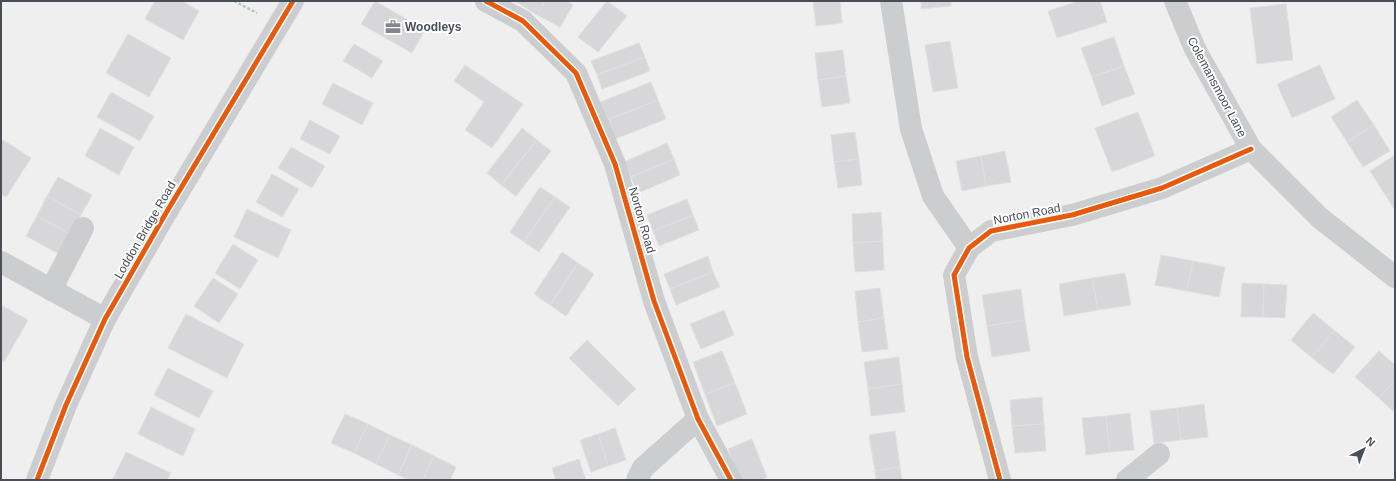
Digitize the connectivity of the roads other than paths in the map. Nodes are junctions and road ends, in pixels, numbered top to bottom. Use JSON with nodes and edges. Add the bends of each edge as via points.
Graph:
{"nodes":[{"id":1,"x":293,"y":1,"type":"edge"},
{"id":2,"x":486,"y":1,"type":"edge"},
{"id":3,"x":891,"y":1,"type":"edge"},
{"id":4,"x":1175,"y":1,"type":"edge"},
{"id":5,"x":1251,"y":149,"type":"junction"},
{"id":6,"x":83,"y":228,"type":"dead end"},
{"id":7,"x":969,"y":248,"type":"junction"},
{"id":8,"x":1,"y":262,"type":"edge"},
{"id":9,"x":1395,"y":277,"type":"edge"},
{"id":10,"x":51,"y":290,"type":"junction"},
{"id":11,"x":105,"y":320,"type":"junction"},
{"id":12,"x":698,"y":419,"type":"junction"},
{"id":13,"x":1159,"y":454,"type":"dead end"},
{"id":14,"x":37,"y":480,"type":"edge"},
{"id":15,"x":637,"y":480,"type":"edge"},
{"id":16,"x":731,"y":480,"type":"edge"},
{"id":17,"x":1000,"y":480,"type":"edge"},
{"id":18,"x":1127,"y":480,"type":"edge"}],
"edges":[{"from":1,"to":11,"type":"street","name":"Loddon Bridge Road"},
{"from":2,"to":12,"type":"street","name":"Norton Road","via":[[523,21],[576,73],[615,164],[654,301]]},
{"from":3,"to":7,"type":"street","via":[[911,129],[933,196]]},
{"from":4,"to":5,"type":"street","name":"Colemansmoor Lane","via":[[1195,49]]},
{"from":5,"to":7,"type":"street","name":"Norton Road","via":[[1162,188],[1072,215],[991,231]]},
{"from":5,"to":9,"type":"street","name":"Colemansmoor Lane","via":[[1320,218]]},
{"from":6,"to":10,"type":"street"},
{"from":7,"to":17,"type":"street","name":"Norton Road","via":[[954,275],[967,357]]},
{"from":8,"to":10,"type":"street"},
{"from":10,"to":11,"type":"street"},
{"from":11,"to":14,"type":"street","name":"Loddon Bridge Road","via":[[66,405]]},
{"from":12,"to":15,"type":"street","via":[[642,468]]},
{"from":12,"to":16,"type":"street","name":"Norton Road"},
{"from":13,"to":18,"type":"street"}]}
